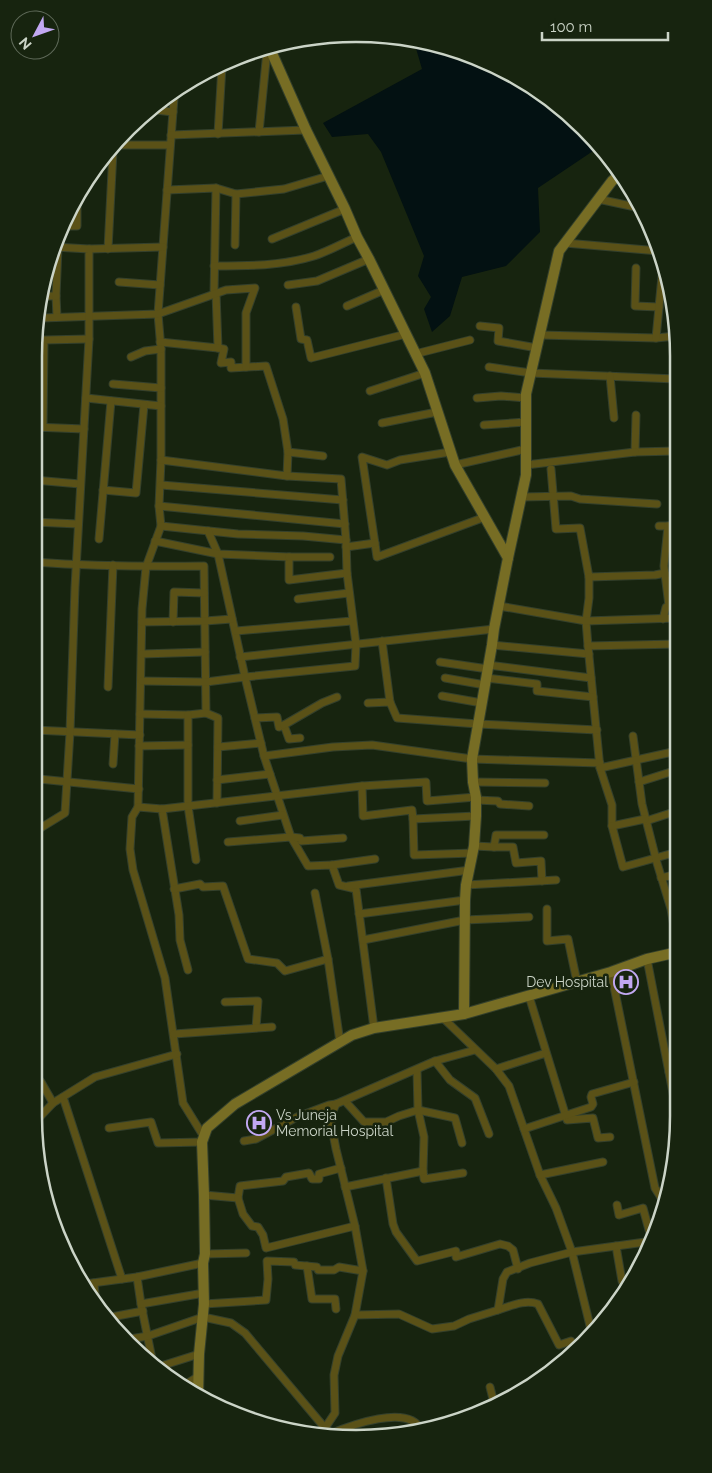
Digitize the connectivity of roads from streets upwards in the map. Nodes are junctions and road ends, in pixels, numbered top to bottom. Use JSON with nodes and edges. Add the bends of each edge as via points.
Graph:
{"nodes":[{"id":1,"x":271,"y":54,"type":"edge"},
{"id":2,"x":269,"y":55,"type":"edge"},
{"id":3,"x":222,"y":73,"type":"edge"},
{"id":4,"x":174,"y":101,"type":"edge"},
{"id":5,"x":161,"y":111,"type":"edge"},
{"id":6,"x":172,"y":112,"type":"junction"},
{"id":7,"x":306,"y":130,"type":"junction"},
{"id":8,"x":259,"y":132,"type":"junction"},
{"id":9,"x":218,"y":134,"type":"junction"},
{"id":10,"x":171,"y":135,"type":"junction"},
{"id":11,"x":124,"y":145,"type":"edge"},
{"id":12,"x":170,"y":145,"type":"junction"},
{"id":13,"x":113,"y":158,"type":"edge"},
{"id":14,"x":328,"y":176,"type":"junction"},
{"id":15,"x":615,"y":179,"type":"edge"},
{"id":16,"x":216,"y":188,"type":"junction"},
{"id":17,"x":167,"y":190,"type":"junction"},
{"id":18,"x":236,"y":194,"type":"junction"},
{"id":19,"x":598,"y":200,"type":"junction"},
{"id":20,"x":631,"y":206,"type":"edge"},
{"id":21,"x":345,"y":209,"type":"junction"},
{"id":22,"x":77,"y":214,"type":"edge"},
{"id":23,"x":71,"y":226,"type":"edge"},
{"id":24,"x":357,"y":237,"type":"junction"},
{"id":25,"x":272,"y":239,"type":"dead end"},
{"id":26,"x":566,"y":243,"type":"junction"},
{"id":27,"x":235,"y":245,"type":"dead end"},
{"id":28,"x":62,"y":247,"type":"edge"},
{"id":29,"x":163,"y":247,"type":"junction"},
{"id":30,"x":108,"y":248,"type":"junction"},
{"id":31,"x":89,"y":249,"type":"junction"},
{"id":32,"x":651,"y":250,"type":"edge"},
{"id":33,"x":369,"y":259,"type":"junction"},
{"id":34,"x":56,"y":265,"type":"edge"},
{"id":35,"x":214,"y":266,"type":"junction"},
{"id":36,"x":636,"y":268,"type":"dead end"},
{"id":37,"x":118,"y":282,"type":"dead end"},
{"id":38,"x":288,"y":284,"type":"dead end"},
{"id":39,"x":661,"y":284,"type":"edge"},
{"id":40,"x":160,"y":285,"type":"junction"},
{"id":41,"x":384,"y":290,"type":"junction"},
{"id":42,"x":215,"y":293,"type":"junction"},
{"id":43,"x":49,"y":296,"type":"edge"},
{"id":44,"x":56,"y":296,"type":"junction"},
{"id":45,"x":347,"y":306,"type":"dead end"},
{"id":46,"x":296,"y":307,"type":"dead end"},
{"id":47,"x":658,"y":308,"type":"junction"},
{"id":48,"x":158,"y":314,"type":"junction"},
{"id":49,"x":57,"y":317,"type":"junction"},
{"id":50,"x":89,"y":317,"type":"junction"},
{"id":51,"x":45,"y":318,"type":"edge"},
{"id":52,"x":480,"y":326,"type":"dead end"},
{"id":53,"x":406,"y":334,"type":"junction"},
{"id":54,"x":540,"y":335,"type":"junction"},
{"id":55,"x":669,"y":337,"type":"edge"},
{"id":56,"x":656,"y":338,"type":"junction"},
{"id":57,"x":89,"y":339,"type":"junction"},
{"id":58,"x":470,"y":340,"type":"dead end"},
{"id":59,"x":160,"y":345,"type":"junction"},
{"id":60,"x":218,"y":348,"type":"junction"},
{"id":61,"x":537,"y":348,"type":"junction"},
{"id":62,"x":416,"y":354,"type":"junction"},
{"id":63,"x":131,"y":357,"type":"dead end"},
{"id":64,"x":246,"y":367,"type":"junction"},
{"id":65,"x":489,"y":367,"type":"dead end"},
{"id":66,"x":425,"y":373,"type":"junction"},
{"id":67,"x":531,"y":373,"type":"junction"},
{"id":68,"x":610,"y":376,"type":"junction"},
{"id":69,"x":670,"y":379,"type":"edge"},
{"id":70,"x":43,"y":384,"type":"joint"},
{"id":71,"x":113,"y":384,"type":"dead end"},
{"id":72,"x":161,"y":388,"type":"junction"},
{"id":73,"x":370,"y":391,"type":"dead end"},
{"id":74,"x":86,"y":398,"type":"junction"},
{"id":75,"x":477,"y":398,"type":"dead end"},
{"id":76,"x":526,"y":398,"type":"junction"},
{"id":77,"x":111,"y":401,"type":"junction"},
{"id":78,"x":144,"y":405,"type":"junction"},
{"id":79,"x":161,"y":406,"type":"junction"},
{"id":80,"x":438,"y":412,"type":"junction"},
{"id":81,"x":636,"y":415,"type":"dead end"},
{"id":82,"x":614,"y":418,"type":"dead end"},
{"id":83,"x":526,"y":422,"type":"junction"},
{"id":84,"x":382,"y":423,"type":"dead end"},
{"id":85,"x":484,"y":426,"type":"dead end"},
{"id":86,"x":43,"y":427,"type":"joint"},
{"id":87,"x":84,"y":430,"type":"junction"},
{"id":88,"x":526,"y":449,"type":"junction"},
{"id":89,"x":288,"y":452,"type":"junction"},
{"id":90,"x":450,"y":452,"type":"junction"},
{"id":91,"x":635,"y":452,"type":"junction"},
{"id":92,"x":670,"y":452,"type":"edge"},
{"id":93,"x":323,"y":456,"type":"dead end"},
{"id":94,"x":162,"y":460,"type":"junction"},
{"id":95,"x":455,"y":465,"type":"junction"},
{"id":96,"x":526,"y":465,"type":"junction"},
{"id":97,"x":551,"y":469,"type":"dead end"},
{"id":98,"x":287,"y":476,"type":"junction"},
{"id":99,"x":42,"y":481,"type":"edge"},
{"id":100,"x":80,"y":484,"type":"junction"},
{"id":101,"x":161,"y":484,"type":"junction"},
{"id":102,"x":103,"y":490,"type":"junction"},
{"id":103,"x":553,"y":496,"type":"junction"},
{"id":104,"x":521,"y":497,"type":"junction"},
{"id":105,"x":344,"y":500,"type":"junction"},
{"id":106,"x":657,"y":504,"type":"dead end"},
{"id":107,"x":159,"y":506,"type":"junction"},
{"id":108,"x":485,"y":517,"type":"junction"},
{"id":109,"x":42,"y":522,"type":"edge"},
{"id":110,"x":78,"y":524,"type":"junction"},
{"id":111,"x":345,"y":524,"type":"junction"},
{"id":112,"x":161,"y":526,"type":"junction"},
{"id":113,"x":659,"y":526,"type":"dead end"},
{"id":114,"x":670,"y":526,"type":"edge"},
{"id":115,"x":208,"y":531,"type":"junction"},
{"id":116,"x":670,"y":536,"type":"edge"},
{"id":117,"x":99,"y":539,"type":"dead end"},
{"id":118,"x":155,"y":541,"type":"junction"},
{"id":119,"x":375,"y":543,"type":"junction"},
{"id":120,"x":346,"y":544,"type":"junction"},
{"id":121,"x":218,"y":554,"type":"junction"},
{"id":122,"x":289,"y":557,"type":"junction"},
{"id":123,"x":330,"y":557,"type":"dead end"},
{"id":124,"x":508,"y":558,"type":"junction"},
{"id":125,"x":42,"y":563,"type":"edge"},
{"id":126,"x":76,"y":565,"type":"junction"},
{"id":127,"x":113,"y":565,"type":"junction"},
{"id":128,"x":146,"y":567,"type":"junction"},
{"id":129,"x":347,"y":573,"type":"junction"},
{"id":130,"x":665,"y":573,"type":"junction"},
{"id":131,"x":589,"y":577,"type":"junction"},
{"id":132,"x":204,"y":593,"type":"junction"},
{"id":133,"x":349,"y":593,"type":"junction"},
{"id":134,"x":298,"y":599,"type":"dead end"},
{"id":135,"x":499,"y":606,"type":"junction"},
{"id":136,"x":232,"y":618,"type":"junction"},
{"id":137,"x":670,"y":618,"type":"edge"},
{"id":138,"x":662,"y":619,"type":"junction"},
{"id":139,"x":205,"y":621,"type":"junction"},
{"id":140,"x":352,"y":621,"type":"junction"},
{"id":141,"x":586,"y":621,"type":"junction"},
{"id":142,"x":142,"y":622,"type":"junction"},
{"id":143,"x":173,"y":622,"type":"junction"},
{"id":144,"x":494,"y":629,"type":"junction"},
{"id":145,"x":236,"y":631,"type":"junction"},
{"id":146,"x":382,"y":641,"type":"junction"},
{"id":147,"x":356,"y":644,"type":"junction"},
{"id":148,"x":670,"y":644,"type":"edge"},
{"id":149,"x":492,"y":645,"type":"junction"},
{"id":150,"x":588,"y":646,"type":"junction"},
{"id":151,"x":205,"y":652,"type":"junction"},
{"id":152,"x":142,"y":654,"type":"junction"},
{"id":153,"x":589,"y":654,"type":"junction"},
{"id":154,"x":240,"y":657,"type":"junction"},
{"id":155,"x":440,"y":662,"type":"dead end"},
{"id":156,"x":487,"y":674,"type":"junction"},
{"id":157,"x":244,"y":677,"type":"junction"},
{"id":158,"x":445,"y":678,"type":"dead end"},
{"id":159,"x":591,"y":678,"type":"junction"},
{"id":160,"x":142,"y":681,"type":"junction"},
{"id":161,"x":206,"y":682,"type":"junction"},
{"id":162,"x":108,"y":688,"type":"dead end"},
{"id":163,"x":442,"y":696,"type":"dead end"},
{"id":164,"x":337,"y":697,"type":"dead end"},
{"id":165,"x":593,"y":697,"type":"junction"},
{"id":166,"x":390,"y":702,"type":"junction"},
{"id":167,"x":368,"y":703,"type":"dead end"},
{"id":168,"x":482,"y":703,"type":"junction"},
{"id":169,"x":206,"y":713,"type":"junction"},
{"id":170,"x":140,"y":714,"type":"junction"},
{"id":171,"x":188,"y":715,"type":"junction"},
{"id":172,"x":255,"y":718,"type":"junction"},
{"id":173,"x":478,"y":724,"type":"junction"},
{"id":174,"x":284,"y":725,"type":"junction"},
{"id":175,"x":42,"y":730,"type":"edge"},
{"id":176,"x":596,"y":730,"type":"junction"},
{"id":177,"x":70,"y":732,"type":"junction"},
{"id":178,"x":115,"y":734,"type":"junction"},
{"id":179,"x":140,"y":735,"type":"junction"},
{"id":180,"x":633,"y":736,"type":"dead end"},
{"id":181,"x":300,"y":738,"type":"dead end"},
{"id":182,"x":261,"y":743,"type":"junction"},
{"id":183,"x":188,"y":745,"type":"junction"},
{"id":184,"x":139,"y":746,"type":"junction"},
{"id":185,"x":218,"y":747,"type":"junction"},
{"id":186,"x":670,"y":753,"type":"edge"},
{"id":187,"x":264,"y":756,"type":"junction"},
{"id":188,"x":472,"y":759,"type":"junction"},
{"id":189,"x":636,"y":760,"type":"junction"},
{"id":190,"x":113,"y":764,"type":"dead end"},
{"id":191,"x":600,"y":766,"type":"junction"},
{"id":192,"x":670,"y":772,"type":"edge"},
{"id":193,"x":270,"y":774,"type":"junction"},
{"id":194,"x":42,"y":779,"type":"edge"},
{"id":195,"x":217,"y":780,"type":"junction"},
{"id":196,"x":68,"y":782,"type":"junction"},
{"id":197,"x":472,"y":782,"type":"junction"},
{"id":198,"x":639,"y":782,"type":"junction"},
{"id":199,"x":545,"y":783,"type":"dead end"},
{"id":200,"x":362,"y":786,"type":"junction"},
{"id":201,"x":139,"y":789,"type":"junction"},
{"id":202,"x":277,"y":796,"type":"junction"},
{"id":203,"x":476,"y":799,"type":"junction"},
{"id":204,"x":217,"y":803,"type":"junction"},
{"id":205,"x":188,"y":806,"type":"junction"},
{"id":206,"x":529,"y":806,"type":"dead end"},
{"id":207,"x":138,"y":807,"type":"junction"},
{"id":208,"x":162,"y":808,"type":"junction"},
{"id":209,"x":670,"y":813,"type":"edge"},
{"id":210,"x":283,"y":815,"type":"junction"},
{"id":211,"x":476,"y":816,"type":"junction"},
{"id":212,"x":413,"y":818,"type":"junction"},
{"id":213,"x":646,"y":820,"type":"junction"},
{"id":214,"x":240,"y":821,"type":"dead end"},
{"id":215,"x":612,"y":826,"type":"junction"},
{"id":216,"x":42,"y":827,"type":"edge"},
{"id":217,"x":544,"y":835,"type":"dead end"},
{"id":218,"x":290,"y":837,"type":"junction"},
{"id":219,"x":344,"y":838,"type":"dead end"},
{"id":220,"x":228,"y":842,"type":"dead end"},
{"id":221,"x":494,"y":847,"type":"junction"},
{"id":222,"x":473,"y":850,"type":"junction"},
{"id":223,"x":670,"y":854,"type":"edge"},
{"id":224,"x":375,"y":858,"type":"dead end"},
{"id":225,"x":656,"y":858,"type":"junction"},
{"id":226,"x":196,"y":860,"type":"dead end"},
{"id":227,"x":332,"y":865,"type":"junction"},
{"id":228,"x":470,"y":870,"type":"junction"},
{"id":229,"x":670,"y":876,"type":"edge"},
{"id":230,"x":662,"y":878,"type":"junction"},
{"id":231,"x":556,"y":880,"type":"dead end"},
{"id":232,"x":542,"y":881,"type":"junction"},
{"id":233,"x":466,"y":885,"type":"junction"},
{"id":234,"x":343,"y":886,"type":"junction"},
{"id":235,"x":174,"y":889,"type":"junction"},
{"id":236,"x":315,"y":893,"type":"dead end"},
{"id":237,"x":465,"y":900,"type":"junction"},
{"id":238,"x":670,"y":906,"type":"edge"},
{"id":239,"x":547,"y":909,"type":"dead end"},
{"id":240,"x":359,"y":914,"type":"junction"},
{"id":241,"x":529,"y":917,"type":"dead end"},
{"id":242,"x":465,"y":920,"type":"junction"},
{"id":243,"x":363,"y":940,"type":"junction"},
{"id":244,"x":670,"y":953,"type":"edge"},
{"id":245,"x":328,"y":959,"type":"junction"},
{"id":246,"x":647,"y":959,"type":"junction"},
{"id":247,"x":188,"y":970,"type":"dead end"},
{"id":248,"x":611,"y":972,"type":"junction"},
{"id":249,"x":577,"y":982,"type":"junction"},
{"id":250,"x":529,"y":996,"type":"junction"},
{"id":251,"x":225,"y":1002,"type":"dead end"},
{"id":252,"x":464,"y":1014,"type":"junction"},
{"id":253,"x":442,"y":1017,"type":"junction"},
{"id":254,"x":272,"y":1027,"type":"dead end"},
{"id":255,"x":256,"y":1028,"type":"junction"},
{"id":256,"x":374,"y":1028,"type":"junction"},
{"id":257,"x":174,"y":1034,"type":"junction"},
{"id":258,"x":340,"y":1042,"type":"junction"},
{"id":259,"x":475,"y":1050,"type":"junction"},
{"id":260,"x":546,"y":1053,"type":"junction"},
{"id":261,"x":177,"y":1054,"type":"junction"},
{"id":262,"x":435,"y":1061,"type":"junction"},
{"id":263,"x":496,"y":1069,"type":"junction"},
{"id":264,"x":417,"y":1070,"type":"junction"},
{"id":265,"x":669,"y":1072,"type":"joint"},
{"id":266,"x":670,"y":1077,"type":"edge"},
{"id":267,"x":634,"y":1082,"type":"junction"},
{"id":268,"x":42,"y":1084,"type":"edge"},
{"id":269,"x":63,"y":1097,"type":"junction"},
{"id":270,"x":344,"y":1101,"type":"junction"},
{"id":271,"x":53,"y":1103,"type":"junction"},
{"id":272,"x":336,"y":1104,"type":"junction"},
{"id":273,"x":418,"y":1110,"type":"junction"},
{"id":274,"x":42,"y":1114,"type":"edge"},
{"id":275,"x":565,"y":1116,"type":"junction"},
{"id":276,"x":109,"y":1128,"type":"dead end"},
{"id":277,"x":524,"y":1129,"type":"junction"},
{"id":278,"x":490,"y":1134,"type":"dead end"},
{"id":279,"x":610,"y":1137,"type":"dead end"},
{"id":280,"x":203,"y":1140,"type":"junction"},
{"id":281,"x":244,"y":1141,"type":"dead end"},
{"id":282,"x":462,"y":1143,"type":"dead end"},
{"id":283,"x":603,"y":1162,"type":"dead end"},
{"id":284,"x":341,"y":1168,"type":"junction"},
{"id":285,"x":423,"y":1171,"type":"junction"},
{"id":286,"x":463,"y":1173,"type":"dead end"},
{"id":287,"x":540,"y":1175,"type":"junction"},
{"id":288,"x":386,"y":1178,"type":"junction"},
{"id":289,"x":345,"y":1187,"type":"junction"},
{"id":290,"x":204,"y":1195,"type":"junction"},
{"id":291,"x":660,"y":1195,"type":"edge"},
{"id":292,"x":238,"y":1198,"type":"junction"},
{"id":293,"x":617,"y":1205,"type":"dead end"},
{"id":294,"x":355,"y":1226,"type":"junction"},
{"id":295,"x":649,"y":1229,"type":"edge"},
{"id":296,"x":643,"y":1242,"type":"edge"},
{"id":297,"x":616,"y":1246,"type":"junction"},
{"id":298,"x":572,"y":1252,"type":"junction"},
{"id":299,"x":246,"y":1253,"type":"dead end"},
{"id":300,"x":204,"y":1259,"type":"junction"},
{"id":301,"x":307,"y":1266,"type":"junction"},
{"id":302,"x":518,"y":1269,"type":"junction"},
{"id":303,"x":362,"y":1271,"type":"junction"},
{"id":304,"x":137,"y":1277,"type":"junction"},
{"id":305,"x":122,"y":1279,"type":"junction"},
{"id":306,"x":623,"y":1281,"type":"edge"},
{"id":307,"x":91,"y":1283,"type":"edge"},
{"id":308,"x":94,"y":1283,"type":"junction"},
{"id":309,"x":95,"y":1290,"type":"edge"},
{"id":310,"x":204,"y":1293,"type":"junction"},
{"id":311,"x":204,"y":1304,"type":"junction"},
{"id":312,"x":142,"y":1308,"type":"junction"},
{"id":313,"x":336,"y":1309,"type":"dead end"},
{"id":314,"x":498,"y":1310,"type":"junction"},
{"id":315,"x":355,"y":1315,"type":"junction"},
{"id":316,"x":113,"y":1316,"type":"edge"},
{"id":317,"x":203,"y":1317,"type":"junction"},
{"id":318,"x":590,"y":1326,"type":"edge"},
{"id":319,"x":148,"y":1336,"type":"junction"},
{"id":320,"x":133,"y":1338,"type":"edge"},
{"id":321,"x":571,"y":1345,"type":"edge"},
{"id":322,"x":199,"y":1354,"type":"junction"},
{"id":323,"x":151,"y":1355,"type":"edge"},
{"id":324,"x":167,"y":1367,"type":"edge"},
{"id":325,"x":199,"y":1376,"type":"junction"},
{"id":326,"x":189,"y":1382,"type":"edge"},
{"id":327,"x":490,"y":1387,"type":"dead end"},
{"id":328,"x":198,"y":1388,"type":"edge"},
{"id":329,"x":493,"y":1399,"type":"edge"},
{"id":330,"x":417,"y":1424,"type":"edge"},
{"id":331,"x":326,"y":1429,"type":"edge"},
{"id":332,"x":329,"y":1429,"type":"edge"},
{"id":333,"x":335,"y":1430,"type":"edge"}],
"edges":[{"from":1,"to":7,"type":"street"},
{"from":2,"to":8,"type":"street"},
{"from":3,"to":9,"type":"street"},
{"from":4,"to":6,"type":"street"},
{"from":5,"to":6,"type":"street"},
{"from":6,"to":10,"type":"street"},
{"from":7,"to":8,"type":"street"},
{"from":7,"to":14,"type":"street"},
{"from":8,"to":9,"type":"street"},
{"from":9,"to":10,"type":"street"},
{"from":10,"to":12,"type":"street"},
{"from":11,"to":12,"type":"street"},
{"from":12,"to":17,"type":"street"},
{"from":13,"to":30,"type":"street"},
{"from":14,"to":18,"type":"street","via":[[284,189]]},
{"from":14,"to":21,"type":"street"},
{"from":15,"to":19,"type":"street"},
{"from":16,"to":17,"type":"street"},
{"from":16,"to":18,"type":"street"},
{"from":16,"to":35,"type":"street"},
{"from":17,"to":29,"type":"street"},
{"from":18,"to":27,"type":"street"},
{"from":19,"to":20,"type":"street"},
{"from":19,"to":26,"type":"street"},
{"from":21,"to":24,"type":"street"},
{"from":21,"to":25,"type":"street"},
{"from":22,"to":23,"type":"street","via":[[76,226]]},
{"from":24,"to":33,"type":"street"},
{"from":24,"to":35,"type":"street","via":[[315,256],[245,266]]},
{"from":26,"to":32,"type":"street"},
{"from":26,"to":54,"type":"street","via":[[560,251]]},
{"from":28,"to":31,"type":"street"},
{"from":29,"to":30,"type":"street"},
{"from":29,"to":40,"type":"street"},
{"from":30,"to":31,"type":"street"},
{"from":31,"to":50,"type":"street"},
{"from":33,"to":38,"type":"street","via":[[317,281]]},
{"from":33,"to":41,"type":"street"},
{"from":34,"to":44,"type":"street"},
{"from":35,"to":42,"type":"street"},
{"from":36,"to":47,"type":"street","via":[[635,306]]},
{"from":37,"to":40,"type":"street"},
{"from":39,"to":47,"type":"street"},
{"from":40,"to":48,"type":"street"},
{"from":41,"to":45,"type":"street"},
{"from":41,"to":53,"type":"street"},
{"from":42,"to":48,"type":"street"},
{"from":42,"to":60,"type":"street"},
{"from":42,"to":64,"type":"street","via":[[255,288],[246,313]]},
{"from":43,"to":44,"type":"street"},
{"from":44,"to":49,"type":"street"},
{"from":46,"to":53,"type":"street","via":[[301,339],[307,340],[311,358]]},
{"from":47,"to":56,"type":"street"},
{"from":48,"to":50,"type":"street"},
{"from":48,"to":59,"type":"street"},
{"from":49,"to":50,"type":"street"},
{"from":49,"to":51,"type":"street"},
{"from":50,"to":57,"type":"street"},
{"from":52,"to":61,"type":"street","via":[[500,328],[498,341]]},
{"from":53,"to":62,"type":"street"},
{"from":54,"to":56,"type":"street"},
{"from":54,"to":61,"type":"street"},
{"from":55,"to":56,"type":"street"},
{"from":57,"to":70,"type":"street","via":[[44,340]]},
{"from":57,"to":74,"type":"street"},
{"from":58,"to":62,"type":"street"},
{"from":59,"to":60,"type":"street"},
{"from":59,"to":63,"type":"street"},
{"from":59,"to":72,"type":"street"},
{"from":60,"to":64,"type":"street","via":[[224,349],[221,363],[231,362],[231,368]]},
{"from":61,"to":67,"type":"street"},
{"from":62,"to":66,"type":"street"},
{"from":64,"to":89,"type":"street","via":[[266,366],[283,418]]},
{"from":65,"to":67,"type":"street"},
{"from":66,"to":73,"type":"street"},
{"from":66,"to":80,"type":"street"},
{"from":67,"to":68,"type":"street"},
{"from":67,"to":76,"type":"street"},
{"from":68,"to":69,"type":"street"},
{"from":68,"to":82,"type":"street"},
{"from":70,"to":86,"type":"street"},
{"from":71,"to":72,"type":"street"},
{"from":72,"to":79,"type":"street"},
{"from":74,"to":77,"type":"street"},
{"from":74,"to":87,"type":"street"},
{"from":75,"to":76,"type":"street"},
{"from":76,"to":83,"type":"street"},
{"from":77,"to":78,"type":"street"},
{"from":77,"to":102,"type":"street"},
{"from":78,"to":79,"type":"street"},
{"from":78,"to":102,"type":"street","via":[[136,492]]},
{"from":79,"to":94,"type":"street"},
{"from":80,"to":84,"type":"street"},
{"from":80,"to":90,"type":"street"},
{"from":81,"to":91,"type":"street"},
{"from":83,"to":85,"type":"street"},
{"from":83,"to":88,"type":"street"},
{"from":86,"to":87,"type":"street"},
{"from":87,"to":100,"type":"street"},
{"from":88,"to":95,"type":"street"},
{"from":88,"to":96,"type":"street"},
{"from":89,"to":93,"type":"street"},
{"from":89,"to":98,"type":"street"},
{"from":90,"to":95,"type":"street"},
{"from":90,"to":119,"type":"street","via":[[388,465],[362,457]]},
{"from":91,"to":92,"type":"street"},
{"from":91,"to":96,"type":"street"},
{"from":94,"to":98,"type":"street"},
{"from":94,"to":101,"type":"street"},
{"from":95,"to":108,"type":"street"},
{"from":96,"to":104,"type":"street"},
{"from":97,"to":103,"type":"street"},
{"from":98,"to":105,"type":"street","via":[[341,479]]},
{"from":99,"to":100,"type":"street"},
{"from":100,"to":110,"type":"street"},
{"from":101,"to":105,"type":"street"},
{"from":101,"to":107,"type":"street"},
{"from":102,"to":117,"type":"street"},
{"from":103,"to":104,"type":"street"},
{"from":103,"to":106,"type":"street"},
{"from":103,"to":131,"type":"street","via":[[556,529],[580,528]]},
{"from":104,"to":124,"type":"street"},
{"from":105,"to":111,"type":"street"},
{"from":107,"to":111,"type":"street"},
{"from":107,"to":112,"type":"street"},
{"from":108,"to":119,"type":"street","via":[[377,557]]},
{"from":108,"to":124,"type":"street"},
{"from":109,"to":110,"type":"street"},
{"from":110,"to":126,"type":"street"},
{"from":111,"to":120,"type":"street"},
{"from":112,"to":115,"type":"street"},
{"from":112,"to":118,"type":"street"},
{"from":113,"to":114,"type":"street"},
{"from":115,"to":120,"type":"street","via":[[303,536]]},
{"from":115,"to":121,"type":"street"},
{"from":116,"to":130,"type":"street"},
{"from":118,"to":121,"type":"street"},
{"from":118,"to":128,"type":"street"},
{"from":119,"to":120,"type":"street"},
{"from":120,"to":129,"type":"street"},
{"from":121,"to":122,"type":"street"},
{"from":121,"to":136,"type":"street"},
{"from":122,"to":123,"type":"street"},
{"from":122,"to":129,"type":"street","via":[[289,580]]},
{"from":124,"to":135,"type":"street"},
{"from":125,"to":126,"type":"street"},
{"from":126,"to":127,"type":"street"},
{"from":126,"to":177,"type":"street"},
{"from":127,"to":128,"type":"street"},
{"from":127,"to":162,"type":"street"},
{"from":128,"to":132,"type":"street","via":[[204,566]]},
{"from":128,"to":142,"type":"street"},
{"from":129,"to":133,"type":"street"},
{"from":130,"to":131,"type":"street"},
{"from":130,"to":138,"type":"street","via":[[669,606]]},
{"from":131,"to":141,"type":"street"},
{"from":132,"to":139,"type":"street"},
{"from":132,"to":143,"type":"street","via":[[174,592]]},
{"from":133,"to":134,"type":"street"},
{"from":133,"to":140,"type":"street"},
{"from":135,"to":141,"type":"street"},
{"from":135,"to":144,"type":"street"},
{"from":136,"to":139,"type":"street"},
{"from":136,"to":145,"type":"street"},
{"from":137,"to":138,"type":"street"},
{"from":138,"to":141,"type":"street"},
{"from":139,"to":143,"type":"street"},
{"from":139,"to":151,"type":"street"},
{"from":140,"to":145,"type":"street"},
{"from":140,"to":147,"type":"street"},
{"from":141,"to":150,"type":"street"},
{"from":142,"to":143,"type":"street"},
{"from":142,"to":152,"type":"street"},
{"from":144,"to":146,"type":"street"},
{"from":144,"to":149,"type":"street"},
{"from":145,"to":154,"type":"street"},
{"from":146,"to":147,"type":"street"},
{"from":146,"to":166,"type":"street"},
{"from":147,"to":154,"type":"street"},
{"from":147,"to":157,"type":"street","via":[[355,666]]},
{"from":148,"to":150,"type":"street"},
{"from":149,"to":153,"type":"street"},
{"from":149,"to":156,"type":"street"},
{"from":150,"to":153,"type":"street"},
{"from":151,"to":152,"type":"street"},
{"from":151,"to":161,"type":"street"},
{"from":152,"to":160,"type":"street"},
{"from":153,"to":159,"type":"street"},
{"from":154,"to":157,"type":"street"},
{"from":155,"to":156,"type":"street"},
{"from":156,"to":158,"type":"street"},
{"from":156,"to":159,"type":"street"},
{"from":156,"to":165,"type":"street","via":[[537,684],[537,691]]},
{"from":156,"to":168,"type":"street"},
{"from":157,"to":161,"type":"street"},
{"from":157,"to":172,"type":"street"},
{"from":159,"to":165,"type":"street"},
{"from":160,"to":161,"type":"street"},
{"from":160,"to":170,"type":"street"},
{"from":161,"to":169,"type":"street"},
{"from":163,"to":168,"type":"street"},
{"from":164,"to":174,"type":"street"},
{"from":165,"to":176,"type":"street"},
{"from":166,"to":167,"type":"street"},
{"from":166,"to":173,"type":"street","via":[[397,718]]},
{"from":168,"to":173,"type":"street"},
{"from":169,"to":171,"type":"street"},
{"from":169,"to":185,"type":"street","via":[[218,718]]},
{"from":170,"to":171,"type":"street"},
{"from":170,"to":179,"type":"street"},
{"from":171,"to":183,"type":"street"},
{"from":172,"to":174,"type":"street","via":[[277,717],[279,727]]},
{"from":172,"to":182,"type":"street"},
{"from":173,"to":176,"type":"street"},
{"from":173,"to":188,"type":"street"},
{"from":174,"to":181,"type":"street","via":[[289,739]]},
{"from":175,"to":177,"type":"street"},
{"from":176,"to":191,"type":"street"},
{"from":177,"to":178,"type":"street"},
{"from":177,"to":196,"type":"street"},
{"from":178,"to":179,"type":"street"},
{"from":178,"to":190,"type":"street"},
{"from":179,"to":184,"type":"street"},
{"from":180,"to":189,"type":"street"},
{"from":182,"to":185,"type":"street"},
{"from":182,"to":187,"type":"street"},
{"from":183,"to":184,"type":"street"},
{"from":183,"to":205,"type":"street"},
{"from":184,"to":201,"type":"street"},
{"from":185,"to":195,"type":"street"},
{"from":186,"to":189,"type":"street"},
{"from":187,"to":188,"type":"street","via":[[372,745]]},
{"from":187,"to":193,"type":"street"},
{"from":188,"to":191,"type":"street"},
{"from":188,"to":197,"type":"street"},
{"from":189,"to":191,"type":"street"},
{"from":189,"to":198,"type":"street"},
{"from":191,"to":215,"type":"street","via":[[612,806]]},
{"from":192,"to":198,"type":"street"},
{"from":193,"to":195,"type":"street"},
{"from":193,"to":202,"type":"street"},
{"from":194,"to":196,"type":"street"},
{"from":195,"to":204,"type":"street"},
{"from":196,"to":201,"type":"street"},
{"from":196,"to":216,"type":"street","via":[[65,813]]},
{"from":197,"to":199,"type":"street"},
{"from":197,"to":203,"type":"street"},
{"from":198,"to":213,"type":"street"},
{"from":200,"to":202,"type":"street"},
{"from":200,"to":203,"type":"street","via":[[426,782],[427,801]]},
{"from":200,"to":212,"type":"street","via":[[363,816],[412,810]]},
{"from":201,"to":207,"type":"street"},
{"from":202,"to":204,"type":"street"},
{"from":202,"to":210,"type":"street"},
{"from":203,"to":206,"type":"street"},
{"from":203,"to":211,"type":"street"},
{"from":204,"to":205,"type":"street"},
{"from":205,"to":208,"type":"street"},
{"from":205,"to":226,"type":"street"},
{"from":207,"to":208,"type":"street"},
{"from":207,"to":257,"type":"street","via":[[132,817],[130,849],[133,870],[166,978]]},
{"from":208,"to":235,"type":"street"},
{"from":209,"to":213,"type":"street"},
{"from":210,"to":214,"type":"street"},
{"from":210,"to":218,"type":"street"},
{"from":211,"to":212,"type":"street"},
{"from":211,"to":222,"type":"street"},
{"from":212,"to":222,"type":"street","via":[[414,855]]},
{"from":213,"to":215,"type":"street"},
{"from":213,"to":225,"type":"street"},
{"from":215,"to":225,"type":"street","via":[[623,867]]},
{"from":217,"to":221,"type":"street","via":[[496,835]]},
{"from":218,"to":219,"type":"street","via":[[301,841]]},
{"from":218,"to":220,"type":"street"},
{"from":218,"to":227,"type":"street","via":[[308,866]]},
{"from":221,"to":222,"type":"street"},
{"from":221,"to":232,"type":"street","via":[[513,847],[516,863],[541,861]]},
{"from":222,"to":228,"type":"street"},
{"from":223,"to":225,"type":"street"},
{"from":224,"to":227,"type":"street"},
{"from":225,"to":230,"type":"street"},
{"from":227,"to":234,"type":"street","via":[[338,885]]},
{"from":228,"to":233,"type":"street"},
{"from":228,"to":234,"type":"street"},
{"from":229,"to":230,"type":"street"},
{"from":230,"to":238,"type":"street"},
{"from":231,"to":232,"type":"street"},
{"from":232,"to":233,"type":"street"},
{"from":233,"to":237,"type":"street"},
{"from":234,"to":240,"type":"street","via":[[356,889]]},
{"from":235,"to":245,"type":"street","via":[[200,884],[203,887],[223,886],[248,959],[277,963],[285,971]]},
{"from":235,"to":247,"type":"street","via":[[180,940]]},
{"from":236,"to":245,"type":"street"},
{"from":237,"to":240,"type":"street"},
{"from":237,"to":242,"type":"street"},
{"from":239,"to":249,"type":"street","via":[[547,941],[568,939]]},
{"from":240,"to":243,"type":"street"},
{"from":241,"to":242,"type":"street"},
{"from":242,"to":243,"type":"street"},
{"from":242,"to":252,"type":"street"},
{"from":243,"to":256,"type":"street"},
{"from":244,"to":246,"type":"street"},
{"from":245,"to":258,"type":"street"},
{"from":246,"to":248,"type":"street"},
{"from":246,"to":265,"type":"street"},
{"from":248,"to":249,"type":"street"},
{"from":248,"to":267,"type":"street"},
{"from":249,"to":250,"type":"street"},
{"from":250,"to":252,"type":"street"},
{"from":250,"to":260,"type":"street"},
{"from":251,"to":255,"type":"street","via":[[258,1001]]},
{"from":252,"to":253,"type":"street"},
{"from":253,"to":256,"type":"street"},
{"from":253,"to":259,"type":"street"},
{"from":254,"to":255,"type":"street"},
{"from":255,"to":257,"type":"street"},
{"from":256,"to":258,"type":"street"},
{"from":257,"to":261,"type":"street"},
{"from":258,"to":280,"type":"street","via":[[235,1104],[206,1128]]},
{"from":259,"to":262,"type":"street"},
{"from":259,"to":263,"type":"street"},
{"from":260,"to":263,"type":"street"},
{"from":260,"to":275,"type":"street"},
{"from":261,"to":269,"type":"street","via":[[95,1077]]},
{"from":261,"to":280,"type":"street","via":[[183,1103]]},
{"from":262,"to":264,"type":"street"},
{"from":262,"to":278,"type":"street","via":[[450,1080],[474,1098]]},
{"from":263,"to":277,"type":"street","via":[[509,1086]]},
{"from":264,"to":270,"type":"street"},
{"from":264,"to":273,"type":"street"},
{"from":265,"to":266,"type":"street"},
{"from":267,"to":275,"type":"street","via":[[592,1094],[591,1107]]},
{"from":267,"to":291,"type":"street","via":[[655,1188]]},
{"from":268,"to":271,"type":"street"},
{"from":269,"to":271,"type":"street"},
{"from":269,"to":305,"type":"street"},
{"from":270,"to":272,"type":"street"},
{"from":270,"to":273,"type":"street","via":[[364,1122],[386,1122]]},
{"from":271,"to":274,"type":"street"},
{"from":272,"to":281,"type":"street","via":[[296,1117]]},
{"from":272,"to":284,"type":"street","via":[[330,1118]]},
{"from":273,"to":282,"type":"street","via":[[455,1118]]},
{"from":273,"to":285,"type":"street","via":[[424,1137]]},
{"from":275,"to":277,"type":"street"},
{"from":275,"to":279,"type":"street","via":[[567,1120],[593,1118],[598,1138]]},
{"from":276,"to":280,"type":"street","via":[[150,1122],[158,1143]]},
{"from":277,"to":287,"type":"street"},
{"from":280,"to":290,"type":"street"},
{"from":283,"to":287,"type":"street"},
{"from":284,"to":289,"type":"street"},
{"from":284,"to":292,"type":"street","via":[[319,1174],[319,1179],[312,1179],[310,1173],[286,1177],[283,1181],[240,1186]]},
{"from":285,"to":286,"type":"street","via":[[424,1179]]},
{"from":285,"to":288,"type":"street"},
{"from":287,"to":298,"type":"street"},
{"from":288,"to":289,"type":"street"},
{"from":288,"to":302,"type":"street","via":[[393,1224],[417,1261],[456,1251],[456,1256],[500,1244],[513,1250]]},
{"from":289,"to":294,"type":"street"},
{"from":290,"to":292,"type":"street"},
{"from":290,"to":300,"type":"street"},
{"from":292,"to":294,"type":"street","via":[[242,1214],[252,1226],[258,1227],[266,1248]]},
{"from":293,"to":295,"type":"street","via":[[619,1216],[642,1208]]},
{"from":294,"to":303,"type":"street"},
{"from":296,"to":297,"type":"street"},
{"from":297,"to":298,"type":"street"},
{"from":297,"to":306,"type":"street"},
{"from":298,"to":302,"type":"street"},
{"from":298,"to":318,"type":"street"},
{"from":299,"to":300,"type":"street"},
{"from":300,"to":304,"type":"street"},
{"from":300,"to":310,"type":"street"},
{"from":301,"to":303,"type":"street","via":[[318,1270],[339,1267]]},
{"from":301,"to":311,"type":"street","via":[[267,1261],[266,1300]]},
{"from":301,"to":313,"type":"street","via":[[312,1299],[335,1299]]},
{"from":302,"to":314,"type":"street","via":[[507,1272]]},
{"from":303,"to":315,"type":"street"},
{"from":304,"to":305,"type":"street"},
{"from":304,"to":312,"type":"street"},
{"from":305,"to":308,"type":"street"},
{"from":307,"to":308,"type":"street"},
{"from":308,"to":309,"type":"street"},
{"from":310,"to":311,"type":"street"},
{"from":310,"to":312,"type":"street"},
{"from":311,"to":317,"type":"street"},
{"from":312,"to":316,"type":"street"},
{"from":312,"to":319,"type":"street"},
{"from":314,"to":315,"type":"street","via":[[454,1326],[432,1329],[399,1314]]},
{"from":314,"to":321,"type":"street","via":[[531,1301],[538,1304],[559,1345],[571,1341]]},
{"from":315,"to":332,"type":"street","via":[[338,1356],[334,1375],[335,1413]]},
{"from":317,"to":319,"type":"street"},
{"from":317,"to":322,"type":"street"},
{"from":317,"to":331,"type":"street","via":[[231,1323],[245,1333]]},
{"from":319,"to":320,"type":"street"},
{"from":319,"to":323,"type":"street"},
{"from":322,"to":324,"type":"street"},
{"from":322,"to":325,"type":"street"},
{"from":325,"to":326,"type":"street"},
{"from":325,"to":328,"type":"street"},
{"from":327,"to":329,"type":"street"},
{"from":330,"to":333,"type":"street","via":[[412,1420],[390,1417]]}]}
